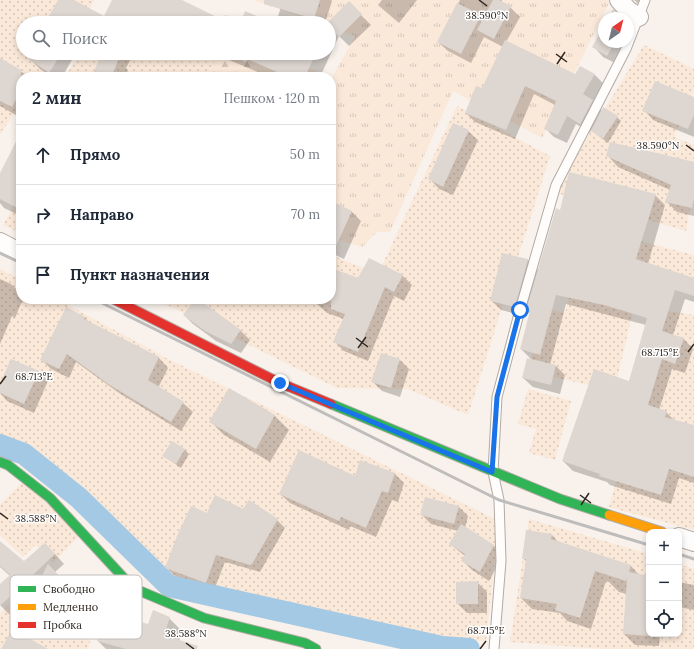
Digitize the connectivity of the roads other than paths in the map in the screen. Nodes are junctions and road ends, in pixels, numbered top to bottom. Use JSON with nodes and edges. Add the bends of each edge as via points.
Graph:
{"nodes":[{"id":1,"x":619,"y":0,"type":"edge"},
{"id":2,"x":645,"y":0,"type":"edge"},
{"id":3,"x":639,"y":17,"type":"junction"},
{"id":4,"x":0,"y":242,"type":"edge"},
{"id":5,"x":16,"y":250,"type":"edge"},
{"id":6,"x":123,"y":304,"type":"edge"},
{"id":7,"x":0,"y":462,"type":"edge"},
{"id":8,"x":492,"y":472,"type":"junction"},
{"id":9,"x":653,"y":529,"type":"edge"},
{"id":10,"x":682,"y":538,"type":"edge"},
{"id":11,"x":694,"y":542,"type":"edge"},
{"id":12,"x":121,"y":575,"type":"edge"},
{"id":13,"x":142,"y":592,"type":"edge"},
{"id":14,"x":316,"y":649,"type":"edge"},
{"id":15,"x":494,"y":649,"type":"edge"}],
"edges":[{"from":1,"to":3,"type":"street"},
{"from":2,"to":3,"type":"lane"},
{"from":3,"to":8,"type":"lane","via":[[626,49],[556,185],[497,397]]},
{"from":4,"to":5,"type":"street"},
{"from":6,"to":8,"type":"street","via":[[280,383]]},
{"from":7,"to":12,"type":"street","via":[[8,464],[50,498]]},
{"from":8,"to":9,"type":"street","via":[[560,499]]},
{"from":8,"to":15,"type":"lane","via":[[499,500],[502,561]]},
{"from":10,"to":11,"type":"street"},
{"from":13,"to":14,"type":"street","via":[[204,618],[305,643]]}]}
